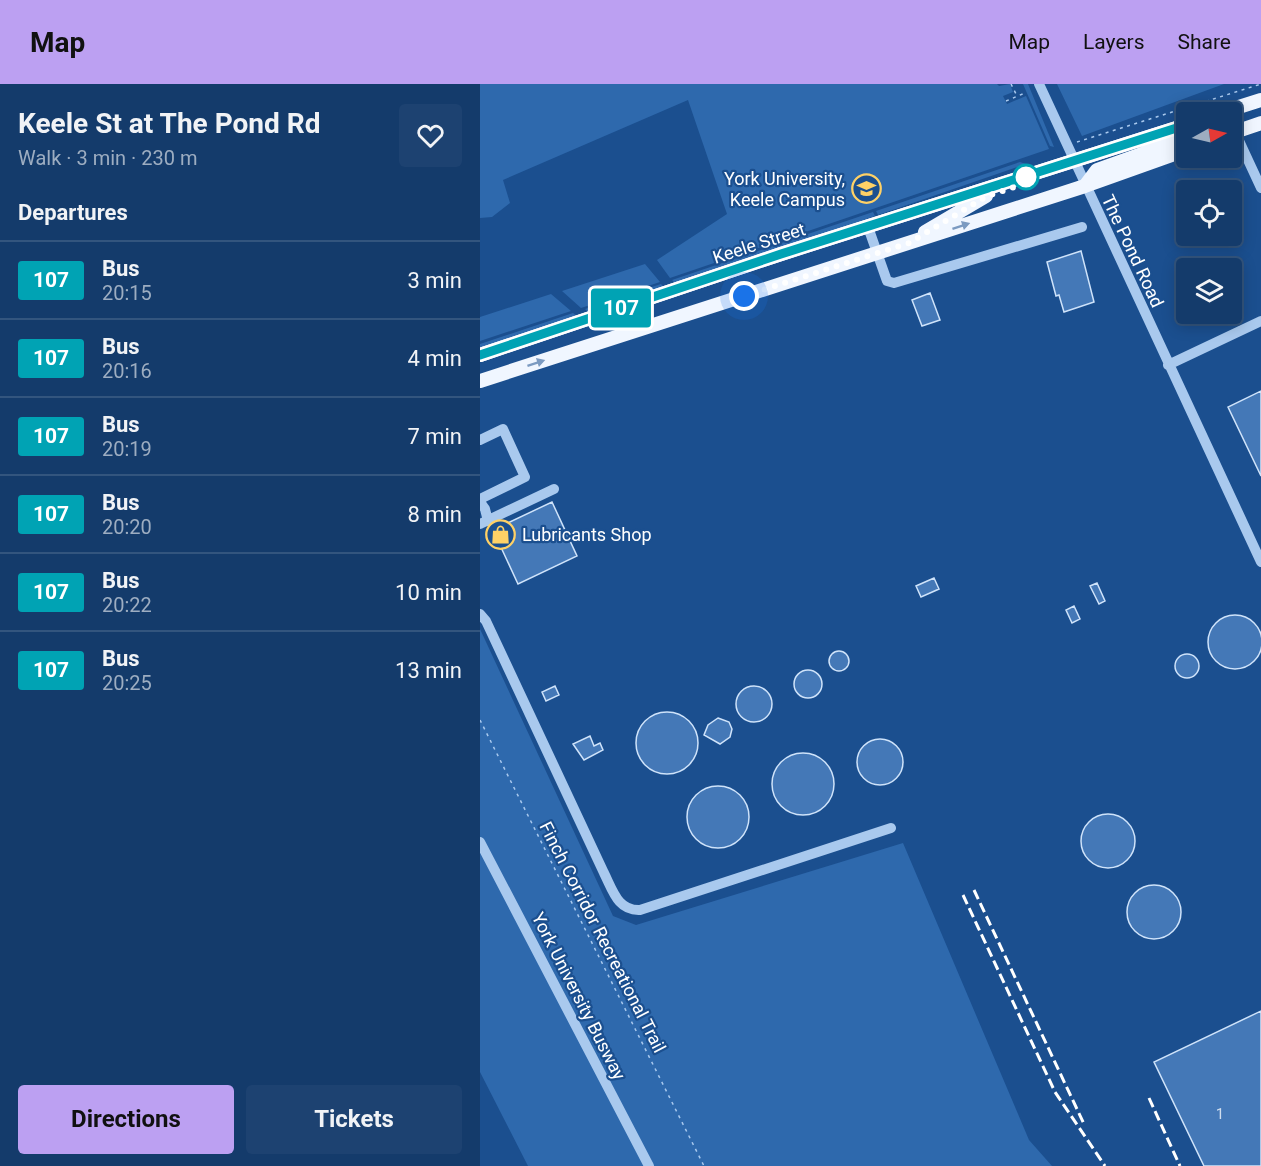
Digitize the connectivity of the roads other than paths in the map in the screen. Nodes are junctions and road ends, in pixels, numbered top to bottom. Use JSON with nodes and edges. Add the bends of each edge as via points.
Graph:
{"nodes":[{"id":1,"x":1039,"y":84,"type":"edge"},
{"id":2,"x":1261,"y":100,"type":"edge"},
{"id":3,"x":1242,"y":106,"type":"edge"},
{"id":4,"x":1242,"y":110,"type":"edge"},
{"id":5,"x":1261,"y":123,"type":"edge"},
{"id":6,"x":1176,"y":128,"type":"edge"},
{"id":7,"x":1242,"y":130,"type":"edge"},
{"id":8,"x":1176,"y":142,"type":"edge"},
{"id":9,"x":1242,"y":151,"type":"edge"},
{"id":10,"x":1176,"y":154,"type":"edge"},
{"id":11,"x":1074,"y":162,"type":"junction"},
{"id":12,"x":1085,"y":186,"type":"junction"},
{"id":13,"x":1261,"y":188,"type":"edge"},
{"id":14,"x":868,"y":227,"type":"junction"},
{"id":15,"x":1082,"y":227,"type":"dead end"},
{"id":16,"x":909,"y":243,"type":"junction"},
{"id":17,"x":877,"y":253,"type":"junction"},
{"id":18,"x":1261,"y":321,"type":"edge"},
{"id":19,"x":480,"y":355,"type":"edge"},
{"id":20,"x":1168,"y":365,"type":"junction"},
{"id":21,"x":480,"y":381,"type":"edge"},
{"id":22,"x":480,"y":440,"type":"edge"},
{"id":23,"x":554,"y":489,"type":"dead end"},
{"id":24,"x":480,"y":500,"type":"edge"},
{"id":25,"x":483,"y":517,"type":"edge"},
{"id":26,"x":1261,"y":562,"type":"edge"},
{"id":27,"x":480,"y":614,"type":"edge"},
{"id":28,"x":891,"y":828,"type":"dead end"},
{"id":29,"x":480,"y":842,"type":"edge"},
{"id":30,"x":649,"y":1166,"type":"edge"}],
"edges":[{"from":1,"to":11,"type":"street","name":"The Pond Road"},
{"from":2,"to":3,"type":"main road"},
{"from":2,"to":4,"type":"main road"},
{"from":5,"to":7,"type":"main road"},
{"from":6,"to":11,"type":"main road","name":"Keele Street"},
{"from":8,"to":12,"type":"main road","via":[[1097,170]]},
{"from":9,"to":13,"type":"street"},
{"from":10,"to":12,"type":"main road"},
{"from":11,"to":12,"type":"street","name":"The Pond Road"},
{"from":11,"to":14,"type":"main road","name":"Keele Street"},
{"from":11,"to":16,"type":"main road","via":[[1060,172],[987,196]]},
{"from":16,"to":12,"type":"main road","one_way":true},
{"from":12,"to":20,"type":"street","name":"The Pond Road"},
{"from":14,"to":17,"type":"street"},
{"from":14,"to":19,"type":"main road","name":"Keele Street"},
{"from":15,"to":17,"type":"street","via":[[894,283],[887,280]]},
{"from":16,"to":17,"type":"main road"},
{"from":21,"to":17,"type":"main road","one_way":true},
{"from":18,"to":20,"type":"street"},
{"from":20,"to":26,"type":"street","name":"The Pond Road"},
{"from":22,"to":24,"type":"street","via":[[503,429],[525,477]]},
{"from":23,"to":25,"type":"street"},
{"from":24,"to":25,"type":"street","via":[[485,509]]},
{"from":27,"to":28,"type":"street","via":[[604,873],[626,909],[640,910]]},
{"from":29,"to":30,"type":"street","name":"York University Busway"}]}
